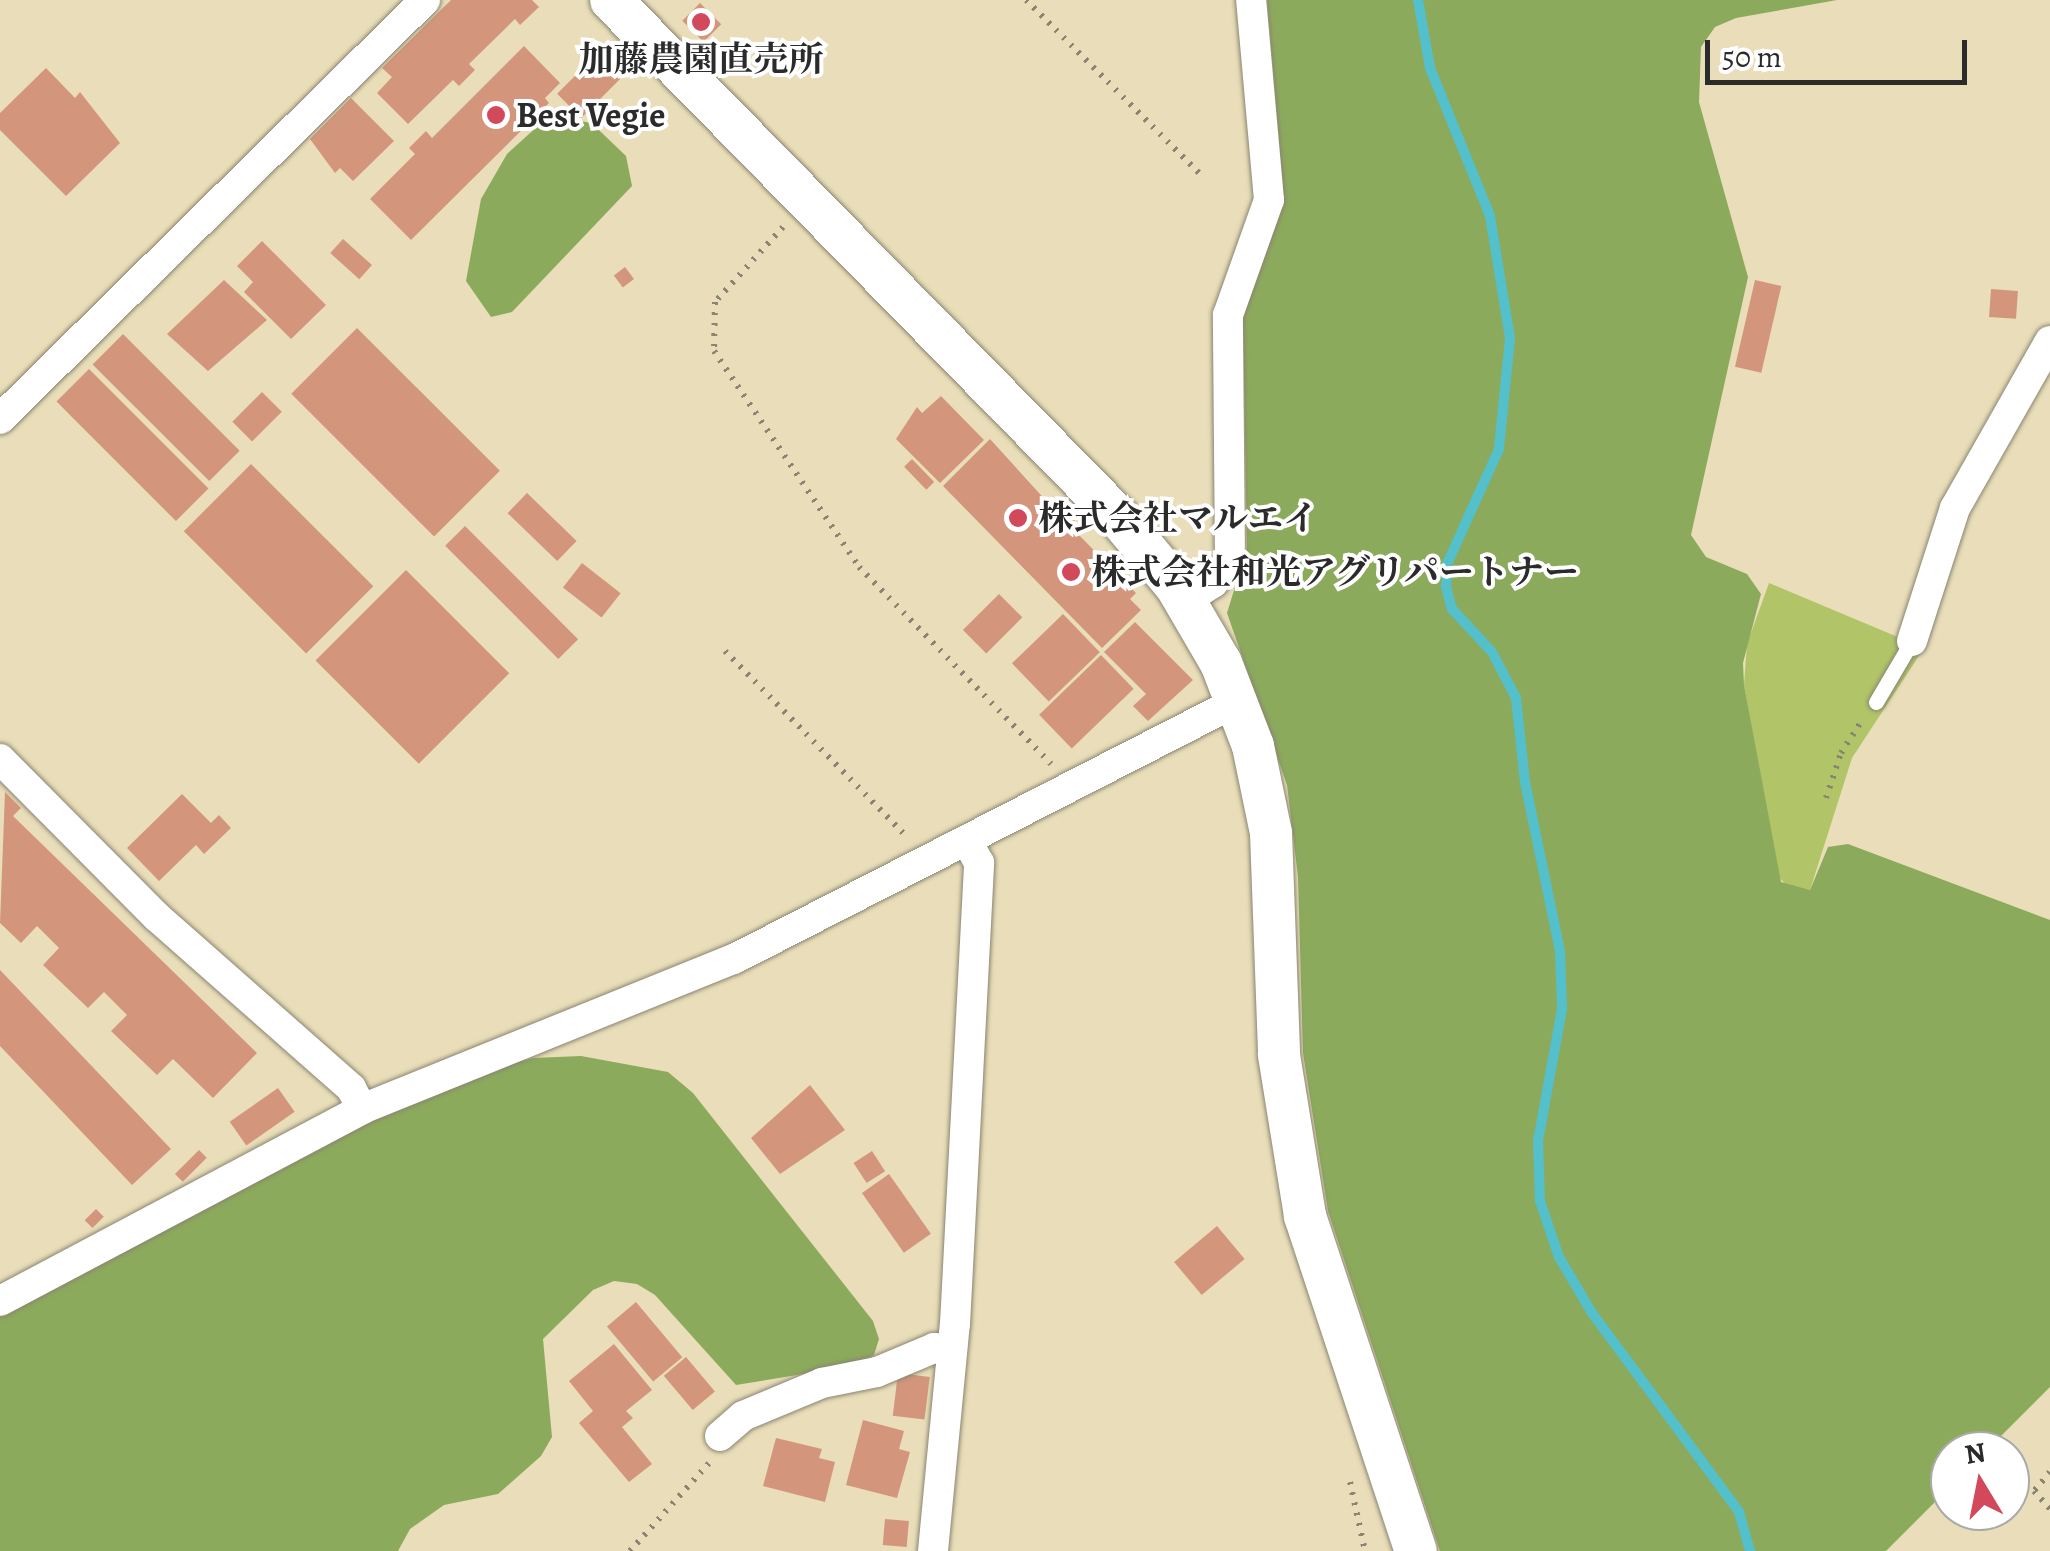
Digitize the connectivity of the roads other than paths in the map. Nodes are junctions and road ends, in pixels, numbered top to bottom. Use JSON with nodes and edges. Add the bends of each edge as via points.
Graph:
{"nodes":[{"id":1,"x":424,"y":0,"type":"edge"},
{"id":2,"x":612,"y":0,"type":"edge"},
{"id":3,"x":1252,"y":0,"type":"edge"},
{"id":4,"x":2050,"y":340,"type":"edge"},
{"id":5,"x":0,"y":419,"type":"edge"},
{"id":6,"x":1185,"y":601,"type":"junction"},
{"id":7,"x":1912,"y":642,"type":"joint"},
{"id":8,"x":1238,"y":701,"type":"junction"},
{"id":9,"x":1876,"y":702,"type":"road end"},
{"id":10,"x":0,"y":760,"type":"edge"},
{"id":11,"x":967,"y":840,"type":"junction"},
{"id":12,"x":362,"y":1109,"type":"junction"},
{"id":13,"x":0,"y":1301,"type":"edge"},
{"id":14,"x":952,"y":1350,"type":"junction"},
{"id":15,"x":720,"y":1436,"type":"road end"},
{"id":16,"x":933,"y":1551,"type":"edge"},
{"id":17,"x":1416,"y":1551,"type":"edge"}],
"edges":[{"from":1,"to":5,"type":"street"},
{"from":2,"to":6,"type":"street","via":[[1119,518]]},
{"from":3,"to":6,"type":"street","via":[[1269,200],[1228,316],[1230,561],[1213,583]]},
{"from":4,"to":7,"type":"street","via":[[1955,508]]},
{"from":6,"to":8,"type":"street"},
{"from":7,"to":9,"type":"lane"},
{"from":8,"to":11,"type":"street"},
{"from":8,"to":17,"type":"street","via":[[1271,833],[1280,1055],[1294,1163],[1319,1269]]},
{"from":10,"to":12,"type":"street","via":[[156,917],[351,1088]]},
{"from":11,"to":12,"type":"street","via":[[734,959]]},
{"from":11,"to":14,"type":"street","via":[[979,863]]},
{"from":12,"to":13,"type":"street"},
{"from":14,"to":15,"type":"street","via":[[934,1348],[877,1372],[822,1383],[743,1416]]},
{"from":14,"to":16,"type":"street"}]}
